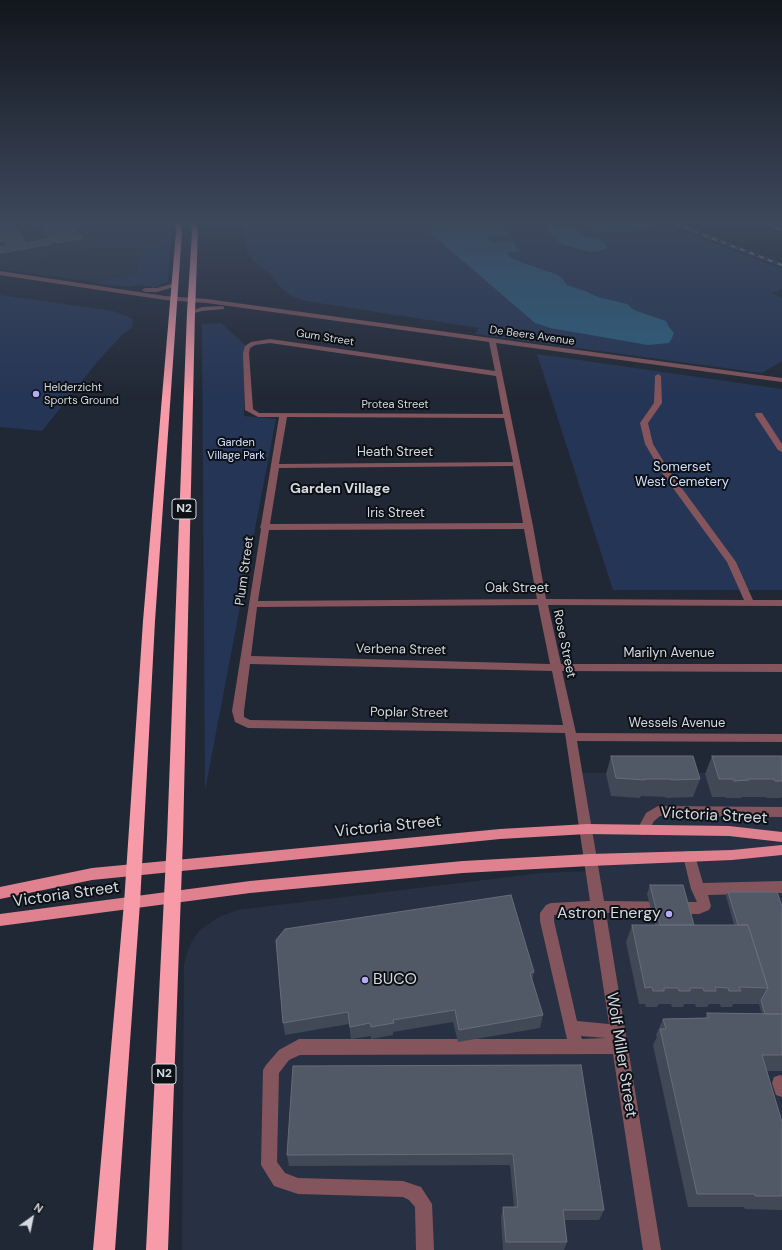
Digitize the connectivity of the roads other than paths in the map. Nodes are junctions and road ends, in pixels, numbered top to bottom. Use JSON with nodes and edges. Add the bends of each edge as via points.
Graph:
{"nodes":[{"id":1,"x":46,"y":280,"type":"edge"},
{"id":2,"x":175,"y":280,"type":"edge"},
{"id":3,"x":193,"y":280,"type":"edge"},
{"id":4,"x":175,"y":285,"type":"junction"},
{"id":5,"x":117,"y":290,"type":"junction"},
{"id":6,"x":174,"y":298,"type":"junction"},
{"id":7,"x":191,"y":306,"type":"junction"},
{"id":8,"x":278,"y":311,"type":"junction"},
{"id":9,"x":492,"y":340,"type":"junction"},
{"id":10,"x":498,"y":374,"type":"junction"},
{"id":11,"x":658,"y":376,"type":"dead end"},
{"id":12,"x":782,"y":380,"type":"edge"},
{"id":13,"x":759,"y":415,"type":"dead end"},
{"id":14,"x":283,"y":416,"type":"junction"},
{"id":15,"x":507,"y":416,"type":"junction"},
{"id":16,"x":782,"y":450,"type":"edge"},
{"id":17,"x":517,"y":464,"type":"junction"},
{"id":18,"x":274,"y":466,"type":"junction"},
{"id":19,"x":529,"y":526,"type":"junction"},
{"id":20,"x":264,"y":527,"type":"junction"},
{"id":21,"x":542,"y":602,"type":"junction"},
{"id":22,"x":750,"y":603,"type":"junction"},
{"id":23,"x":782,"y":603,"type":"edge"},
{"id":24,"x":253,"y":604,"type":"junction"},
{"id":25,"x":246,"y":660,"type":"junction"},
{"id":26,"x":555,"y":667,"type":"junction"},
{"id":27,"x":782,"y":668,"type":"edge"},
{"id":28,"x":248,"y":724,"type":"joint"},
{"id":29,"x":571,"y":733,"type":"junction"},
{"id":30,"x":782,"y":738,"type":"edge"},
{"id":31,"x":782,"y":812,"type":"edge"},
{"id":32,"x":587,"y":829,"type":"junction"},
{"id":33,"x":643,"y":830,"type":"junction"},
{"id":34,"x":782,"y":837,"type":"edge"},
{"id":35,"x":782,"y":850,"type":"edge"},
{"id":36,"x":689,"y":856,"type":"junction"},
{"id":37,"x":590,"y":860,"type":"junction"},
{"id":38,"x":172,"y":867,"type":"junction"},
{"id":39,"x":134,"y":870,"type":"junction"},
{"id":40,"x":782,"y":887,"type":"edge"},
{"id":41,"x":698,"y":889,"type":"junction"},
{"id":42,"x":0,"y":893,"type":"edge"},
{"id":43,"x":172,"y":897,"type":"junction"},
{"id":44,"x":132,"y":903,"type":"junction"},
{"id":45,"x":598,"y":907,"type":"junction"},
{"id":46,"x":0,"y":920,"type":"edge"},
{"id":47,"x":571,"y":1028,"type":"junction"},
{"id":48,"x":619,"y":1040,"type":"junction"},
{"id":49,"x":577,"y":1046,"type":"junction"},
{"id":50,"x":104,"y":1250,"type":"edge"},
{"id":51,"x":157,"y":1250,"type":"edge"},
{"id":52,"x":425,"y":1250,"type":"edge"},
{"id":53,"x":652,"y":1250,"type":"edge"}],
"edges":[{"from":1,"to":5,"type":"street","name":"De Beers Avenue"},
{"from":2,"to":4,"type":"highway","number":"N2"},
{"from":3,"to":7,"type":"highway","number":"N2"},
{"from":4,"to":5,"type":"street","name":"De Beers Avenue","via":[[158,290]]},
{"from":4,"to":6,"type":"highway","number":"N2"},
{"from":5,"to":6,"type":"street","name":"De Beers Avenue"},
{"from":6,"to":7,"type":"street","name":"De Beers Avenue"},
{"from":6,"to":39,"type":"highway","number":"N2","via":[[149,621]]},
{"from":7,"to":8,"type":"street","name":"De Beers Avenue"},
{"from":7,"to":8,"type":"street","name":"De Beers Avenue","via":[[202,309]]},
{"from":7,"to":38,"type":"highway","number":"N2","via":[[175,838]]},
{"from":8,"to":9,"type":"street","name":"De Beers Avenue"},
{"from":9,"to":10,"type":"street","name":"Rose Street"},
{"from":9,"to":12,"type":"street","name":"De Beers Avenue"},
{"from":10,"to":14,"type":"street","name":"Gum Street","via":[[270,341],[252,343],[247,347],[246,353],[249,410],[258,415]]},
{"from":10,"to":15,"type":"street","name":"Rose Street"},
{"from":11,"to":22,"type":"street","via":[[658,402],[644,423],[649,444],[666,473],[731,562]]},
{"from":13,"to":16,"type":"street"},
{"from":14,"to":15,"type":"street","name":"Protea Street"},
{"from":14,"to":18,"type":"street","name":"Plum Street"},
{"from":15,"to":17,"type":"street","name":"Rose Street"},
{"from":17,"to":18,"type":"street","name":"Heath Street"},
{"from":17,"to":19,"type":"street","name":"Rose Street"},
{"from":18,"to":20,"type":"street","name":"Plum Street"},
{"from":19,"to":20,"type":"street","name":"Iris Street"},
{"from":19,"to":21,"type":"street","name":"Rose Street"},
{"from":20,"to":24,"type":"street","name":"Plum Street"},
{"from":21,"to":22,"type":"street","name":"Oak Street"},
{"from":21,"to":24,"type":"street","name":"Oak Street"},
{"from":21,"to":26,"type":"street","name":"Rose Street"},
{"from":22,"to":23,"type":"street","name":"Oak Street"},
{"from":24,"to":25,"type":"street","name":"Plum Street"},
{"from":25,"to":26,"type":"street","name":"Verbena Street"},
{"from":25,"to":28,"type":"street","name":"Plum Street","via":[[238,710],[239,718]]},
{"from":26,"to":27,"type":"street","name":"Marilyn Avenue"},
{"from":26,"to":29,"type":"street","name":"Rose Street"},
{"from":28,"to":29,"type":"street","name":"Poplar Street"},
{"from":29,"to":30,"type":"street","name":"Wessels Avenue"},
{"from":29,"to":32,"type":"street","name":"Rose Street"},
{"from":31,"to":33,"type":"street","via":[[658,811],[650,817]]},
{"from":32,"to":33,"type":"main road","name":"Victoria Street"},
{"from":32,"to":37,"type":"street","name":"Rose Street"},
{"from":32,"to":38,"type":"main road","name":"Victoria Street","via":[[416,841]]},
{"from":33,"to":34,"type":"main road","name":"Victoria Street","via":[[729,832]]},
{"from":35,"to":36,"type":"main road","name":"Victoria Street"},
{"from":36,"to":37,"type":"main road","name":"Victoria Street"},
{"from":36,"to":41,"type":"street"},
{"from":37,"to":43,"type":"main road","name":"Victoria Street","via":[[455,867]]},
{"from":37,"to":45,"type":"street","name":"Wolf Miller Street"},
{"from":38,"to":39,"type":"main road","name":"Victoria Street"},
{"from":38,"to":43,"type":"highway","number":"N2"},
{"from":39,"to":42,"type":"main road","name":"Victoria Street","via":[[92,874]]},
{"from":39,"to":44,"type":"highway","number":"N2"},
{"from":40,"to":41,"type":"street"},
{"from":41,"to":45,"type":"street","via":[[704,906],[699,908]]},
{"from":43,"to":44,"type":"main road","name":"Victoria Street"},
{"from":43,"to":51,"type":"highway","number":"N2"},
{"from":44,"to":46,"type":"main road","name":"Victoria Street"},
{"from":44,"to":50,"type":"highway","number":"N2"},
{"from":45,"to":47,"type":"street","via":[[551,909],[547,913]]},
{"from":45,"to":48,"type":"street","name":"Wolf Miller Street"},
{"from":47,"to":48,"type":"street"},
{"from":47,"to":49,"type":"street"},
{"from":48,"to":49,"type":"street"},
{"from":48,"to":53,"type":"street","name":"Wolf Miller Street"},
{"from":49,"to":52,"type":"street","via":[[299,1047],[284,1055],[271,1070],[269,1165],[280,1180],[298,1186],[403,1189],[415,1193],[423,1204]]}]}
